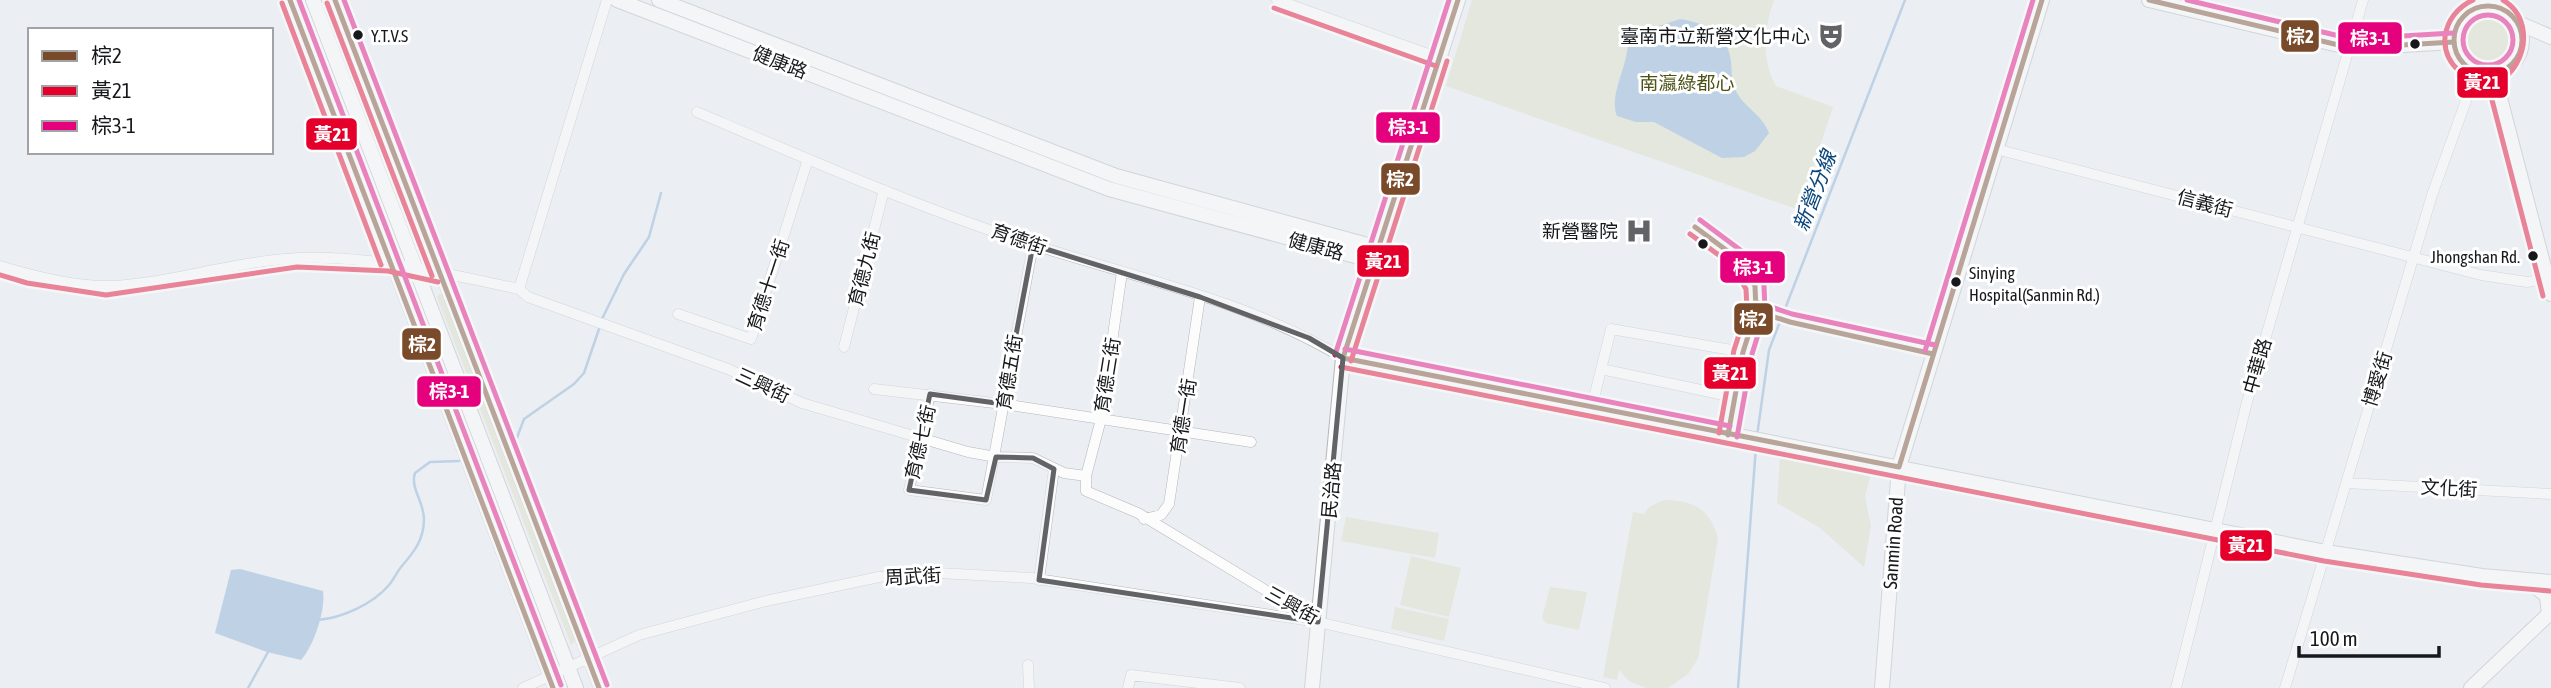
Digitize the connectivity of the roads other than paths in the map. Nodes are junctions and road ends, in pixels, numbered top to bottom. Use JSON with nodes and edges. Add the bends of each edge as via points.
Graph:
{"nodes":[{"id":1,"x":290,"y":0,"type":"edge"},
{"id":2,"x":313,"y":0,"type":"edge"},
{"id":3,"x":335,"y":0,"type":"edge"},
{"id":4,"x":607,"y":0,"type":"edge"},
{"id":5,"x":617,"y":0,"type":"edge"},
{"id":6,"x":659,"y":0,"type":"edge"},
{"id":7,"x":1277,"y":0,"type":"edge"},
{"id":8,"x":1458,"y":0,"type":"edge"},
{"id":9,"x":2042,"y":0,"type":"edge"},
{"id":10,"x":2149,"y":0,"type":"edge"},
{"id":11,"x":2363,"y":0,"type":"edge"},
{"id":12,"x":2486,"y":2,"type":"edge"},
{"id":13,"x":2518,"y":23,"type":"junction"},
{"id":14,"x":2551,"y":37,"type":"edge"},
{"id":15,"x":2454,"y":42,"type":"junction"},
{"id":16,"x":2351,"y":48,"type":"junction"},
{"id":17,"x":1439,"y":58,"type":"junction"},
{"id":18,"x":2476,"y":73,"type":"junction"},
{"id":19,"x":2494,"y":75,"type":"junction"},
{"id":20,"x":697,"y":112,"type":"dead end"},
{"id":21,"x":1996,"y":149,"type":"junction"},
{"id":22,"x":808,"y":159,"type":"junction"},
{"id":23,"x":1071,"y":166,"type":"junction"},
{"id":24,"x":884,"y":190,"type":"junction"},
{"id":25,"x":2297,"y":227,"type":"junction"},
{"id":26,"x":1033,"y":245,"type":"junction"},
{"id":27,"x":1375,"y":256,"type":"junction"},
{"id":28,"x":2414,"y":258,"type":"junction"},
{"id":29,"x":389,"y":262,"type":"junction"},
{"id":30,"x":0,"y":266,"type":"edge"},
{"id":31,"x":415,"y":269,"type":"junction"},
{"id":32,"x":1122,"y":272,"type":"junction"},
{"id":33,"x":440,"y":273,"type":"junction"},
{"id":34,"x":2547,"y":279,"type":"junction"},
{"id":35,"x":519,"y":289,"type":"junction"},
{"id":36,"x":2551,"y":295,"type":"edge"},
{"id":37,"x":1200,"y":297,"type":"junction"},
{"id":38,"x":678,"y":314,"type":"dead end"},
{"id":39,"x":844,"y":347,"type":"dead end"},
{"id":40,"x":1743,"y":352,"type":"dead end"},
{"id":41,"x":1343,"y":358,"type":"junction"},
{"id":42,"x":1601,"y":369,"type":"junction"},
{"id":43,"x":874,"y":389,"type":"dead end"},
{"id":44,"x":930,"y":394,"type":"junction"},
{"id":45,"x":1734,"y":397,"type":"dead end"},
{"id":46,"x":1003,"y":404,"type":"junction"},
{"id":47,"x":1592,"y":406,"type":"junction"},
{"id":48,"x":1101,"y":419,"type":"junction"},
{"id":49,"x":1182,"y":430,"type":"junction"},
{"id":50,"x":920,"y":436,"type":"junction"},
{"id":51,"x":1251,"y":442,"type":"dead end"},
{"id":52,"x":996,"y":457,"type":"junction"},
{"id":53,"x":1899,"y":467,"type":"junction"},
{"id":54,"x":1054,"y":469,"type":"junction"},
{"id":55,"x":1086,"y":476,"type":"junction"},
{"id":56,"x":2346,"y":483,"type":"junction"},
{"id":57,"x":2551,"y":494,"type":"edge"},
{"id":58,"x":986,"y":500,"type":"joint"},
{"id":59,"x":1144,"y":519,"type":"junction"},
{"id":60,"x":2214,"y":530,"type":"junction"},
{"id":61,"x":2326,"y":552,"type":"junction"},
{"id":62,"x":1039,"y":580,"type":"junction"},
{"id":63,"x":2529,"y":581,"type":"junction"},
{"id":64,"x":2551,"y":582,"type":"edge"},
{"id":65,"x":2550,"y":613,"type":"edge"},
{"id":66,"x":1318,"y":622,"type":"junction"},
{"id":67,"x":588,"y":659,"type":"junction"},
{"id":68,"x":1028,"y":665,"type":"dead end"},
{"id":69,"x":569,"y":667,"type":"junction"},
{"id":70,"x":549,"y":677,"type":"junction"},
{"id":71,"x":523,"y":688,"type":"edge"},
{"id":72,"x":553,"y":688,"type":"edge"},
{"id":73,"x":576,"y":688,"type":"edge"},
{"id":74,"x":599,"y":688,"type":"edge"},
{"id":75,"x":1029,"y":688,"type":"edge"},
{"id":76,"x":1128,"y":688,"type":"edge"},
{"id":77,"x":1240,"y":688,"type":"edge"},
{"id":78,"x":1312,"y":688,"type":"edge"},
{"id":79,"x":1605,"y":688,"type":"edge"},
{"id":80,"x":1882,"y":688,"type":"edge"},
{"id":81,"x":2176,"y":688,"type":"edge"},
{"id":82,"x":2285,"y":688,"type":"edge"},
{"id":83,"x":2471,"y":688,"type":"edge"}],
"edges":[{"from":1,"to":29,"type":"street"},
{"from":2,"to":31,"type":"street"},
{"from":3,"to":33,"type":"street"},
{"from":4,"to":35,"type":"street"},
{"from":5,"to":23,"type":"street","name":"健康路"},
{"from":6,"to":23,"type":"street","name":"健康路"},
{"from":7,"to":17,"type":"street"},
{"from":8,"to":17,"type":"street","name":"民治路"},
{"from":9,"to":21,"type":"street","name":"Sanmin Road"},
{"from":10,"to":16,"type":"street"},
{"from":11,"to":16,"type":"street","name":"中華路"},
{"from":12,"to":13,"type":"street","via":[[2502,8]]},
{"from":12,"to":15,"type":"street","via":[[2463,17]]},
{"from":13,"to":14,"type":"street"},
{"from":13,"to":19,"type":"street","via":[[2521,40],[2515,60]]},
{"from":15,"to":16,"type":"street"},
{"from":15,"to":18,"type":"street","via":[[2459,57]]},
{"from":16,"to":25,"type":"street","name":"中華路"},
{"from":17,"to":27,"type":"street","name":"民治路"},
{"from":18,"to":19,"type":"street"},
{"from":18,"to":28,"type":"street","name":"博愛街"},
{"from":19,"to":34,"type":"street"},
{"from":20,"to":22,"type":"street","name":"育德街"},
{"from":21,"to":25,"type":"street","name":"信義街"},
{"from":21,"to":53,"type":"street","name":"Sanmin Road"},
{"from":22,"to":24,"type":"street","name":"育德街"},
{"from":22,"to":38,"type":"street","name":"育德十一街","via":[[751,339]]},
{"from":23,"to":27,"type":"street","name":"健康路","via":[[1364,244]]},
{"from":24,"to":26,"type":"street","name":"育德街"},
{"from":24,"to":39,"type":"street","name":"育德九街"},
{"from":25,"to":28,"type":"street","name":"信義街"},
{"from":25,"to":60,"type":"street","name":"中華路"},
{"from":26,"to":32,"type":"street","name":"育德街"},
{"from":26,"to":46,"type":"street","name":"育德五街"},
{"from":27,"to":41,"type":"street","name":"民治路"},
{"from":28,"to":34,"type":"street","name":"信義街","via":[[2503,280]]},
{"from":28,"to":56,"type":"street","name":"博愛街"},
{"from":29,"to":30,"type":"street","name":"三興街","via":[[297,258],[106,286]]},
{"from":29,"to":31,"type":"street","name":"三興街"},
{"from":29,"to":70,"type":"street"},
{"from":31,"to":33,"type":"street","name":"三興街"},
{"from":31,"to":69,"type":"street"},
{"from":32,"to":37,"type":"street","name":"育德街"},
{"from":32,"to":48,"type":"street","name":"育德三街"},
{"from":33,"to":35,"type":"street","name":"三興街"},
{"from":33,"to":67,"type":"street"},
{"from":34,"to":36,"type":"street"},
{"from":35,"to":50,"type":"street","name":"三興街","via":[[528,298],[728,369],[790,399]]},
{"from":37,"to":41,"type":"street","name":"育德街","via":[[1309,338]]},
{"from":37,"to":49,"type":"street","name":"育德一街"},
{"from":40,"to":42,"type":"street","via":[[1611,329]]},
{"from":41,"to":47,"type":"street"},
{"from":41,"to":66,"type":"street","name":"民治路"},
{"from":42,"to":45,"type":"street"},
{"from":42,"to":47,"type":"street"},
{"from":43,"to":44,"type":"street"},
{"from":44,"to":46,"type":"street"},
{"from":44,"to":50,"type":"street","name":"育德七街"},
{"from":46,"to":48,"type":"street"},
{"from":46,"to":52,"type":"street","name":"育德五街"},
{"from":47,"to":53,"type":"street"},
{"from":48,"to":49,"type":"street"},
{"from":48,"to":55,"type":"street","name":"育德三街"},
{"from":49,"to":51,"type":"street"},
{"from":49,"to":59,"type":"street","name":"育德一街","via":[[1169,503],[1161,515]]},
{"from":50,"to":52,"type":"street","name":"三興街"},
{"from":50,"to":58,"type":"street","name":"育德七街","via":[[909,490]]},
{"from":52,"to":54,"type":"street","name":"三興街","via":[[1033,458]]},
{"from":52,"to":58,"type":"street","name":"育德五街"},
{"from":53,"to":60,"type":"street"},
{"from":53,"to":80,"type":"street","name":"Sanmin Road"},
{"from":54,"to":55,"type":"street","name":"三興街"},
{"from":54,"to":62,"type":"street"},
{"from":55,"to":59,"type":"street","name":"三興街","via":[[1086,491]]},
{"from":56,"to":57,"type":"street","name":"文化街"},
{"from":56,"to":61,"type":"street","name":"博愛街"},
{"from":59,"to":66,"type":"street","name":"三興街"},
{"from":60,"to":61,"type":"street"},
{"from":60,"to":81,"type":"street","name":"中華路"},
{"from":61,"to":63,"type":"street"},
{"from":61,"to":82,"type":"street","name":"博愛街"},
{"from":62,"to":66,"type":"street","name":"周武街"},
{"from":62,"to":67,"type":"street","name":"周武街","via":[[919,572],[879,577],[639,635]]},
{"from":63,"to":64,"type":"street"},
{"from":63,"to":65,"type":"street","via":[[2547,596]]},
{"from":65,"to":83,"type":"street"},
{"from":66,"to":78,"type":"street","name":"民治路"},
{"from":66,"to":79,"type":"street","name":"三興街"},
{"from":67,"to":69,"type":"street","name":"周武街"},
{"from":67,"to":74,"type":"street"},
{"from":68,"to":75,"type":"street"},
{"from":69,"to":70,"type":"street","name":"周武街"},
{"from":69,"to":73,"type":"street"},
{"from":70,"to":71,"type":"street","name":"周武街"},
{"from":70,"to":72,"type":"street"},
{"from":76,"to":77,"type":"street","via":[[1131,676]]}]}
